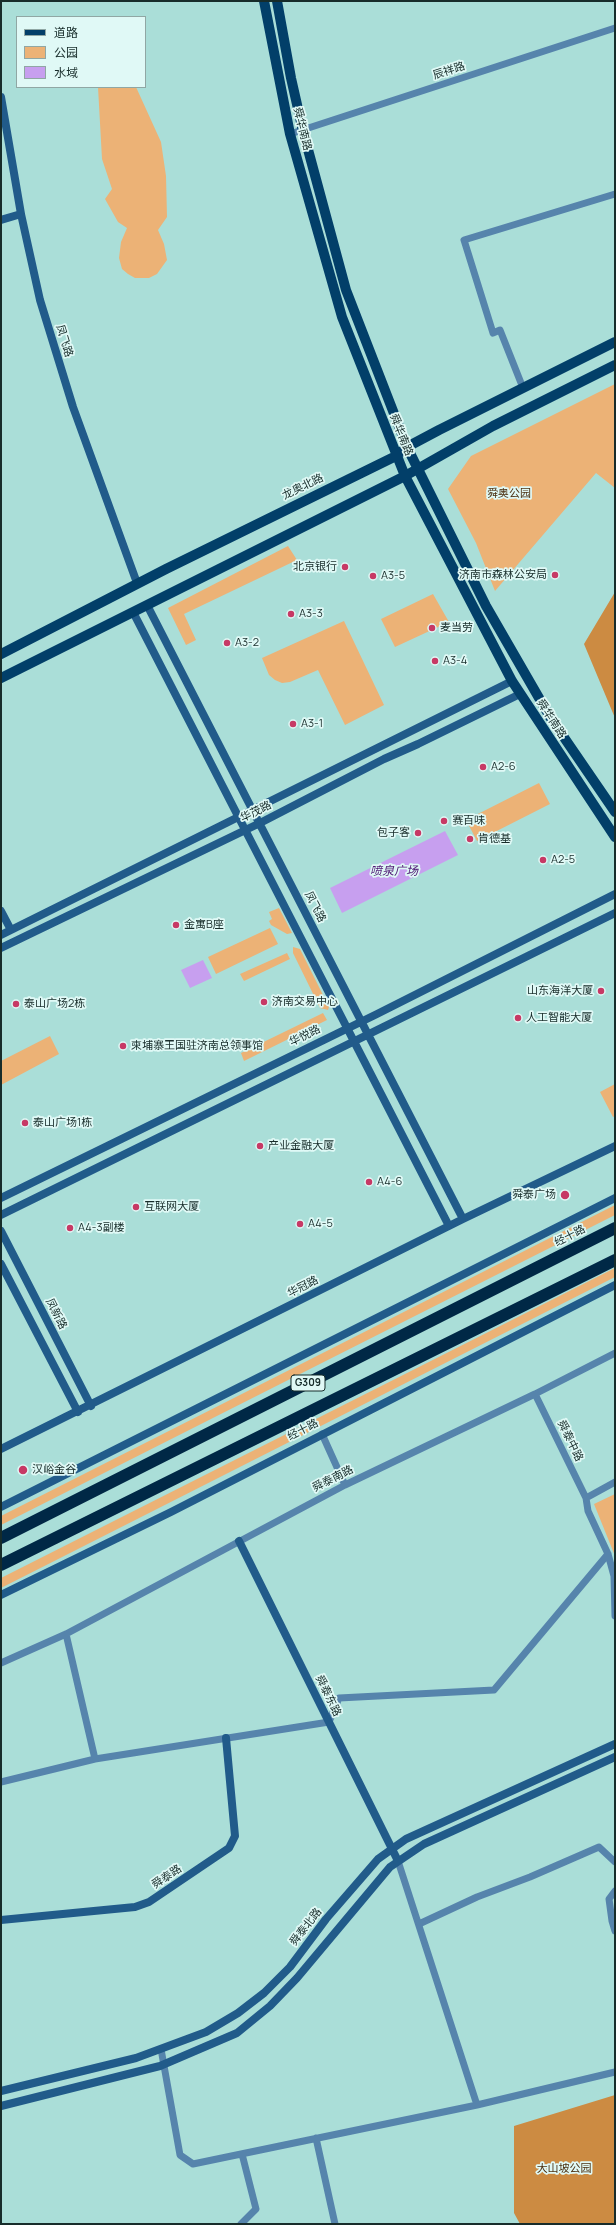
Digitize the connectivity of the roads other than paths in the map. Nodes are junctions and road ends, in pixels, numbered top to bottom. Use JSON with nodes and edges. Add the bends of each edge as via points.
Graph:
{"nodes":[{"id":1,"x":264,"y":1,"type":"edge"},
{"id":2,"x":277,"y":1,"type":"edge"},
{"id":3,"x":615,"y":28,"type":"edge"},
{"id":4,"x":1,"y":97,"type":"edge"},
{"id":5,"x":303,"y":131,"type":"junction"},
{"id":6,"x":290,"y":134,"type":"junction"},
{"id":7,"x":615,"y":194,"type":"edge"},
{"id":8,"x":21,"y":214,"type":"junction"},
{"id":9,"x":1,"y":220,"type":"edge"},
{"id":10,"x":615,"y":342,"type":"edge"},
{"id":11,"x":615,"y":365,"type":"edge"},
{"id":12,"x":523,"y":388,"type":"junction"},
{"id":13,"x":407,"y":447,"type":"junction"},
{"id":14,"x":396,"y":456,"type":"junction"},
{"id":15,"x":417,"y":469,"type":"junction"},
{"id":16,"x":405,"y":476,"type":"junction"},
{"id":17,"x":137,"y":583,"type":"junction"},
{"id":18,"x":147,"y":605,"type":"junction"},
{"id":19,"x":133,"y":612,"type":"junction"},
{"id":20,"x":1,"y":654,"type":"edge"},
{"id":21,"x":1,"y":678,"type":"edge"},
{"id":22,"x":512,"y":682,"type":"junction"},
{"id":23,"x":520,"y":694,"type":"junction"},
{"id":24,"x":253,"y":810,"type":"junction"},
{"id":25,"x":615,"y":812,"type":"edge"},
{"id":26,"x":239,"y":818,"type":"junction"},
{"id":27,"x":260,"y":823,"type":"junction"},
{"id":28,"x":245,"y":830,"type":"junction"},
{"id":29,"x":615,"y":837,"type":"edge"},
{"id":30,"x":615,"y":894,"type":"edge"},
{"id":31,"x":1,"y":911,"type":"edge"},
{"id":32,"x":615,"y":912,"type":"edge"},
{"id":33,"x":10,"y":930,"type":"junction"},
{"id":34,"x":1,"y":935,"type":"edge"},
{"id":35,"x":1,"y":948,"type":"edge"},
{"id":36,"x":361,"y":1021,"type":"junction"},
{"id":37,"x":347,"y":1028,"type":"junction"},
{"id":38,"x":367,"y":1034,"type":"junction"},
{"id":39,"x":354,"y":1040,"type":"junction"},
{"id":40,"x":615,"y":1146,"type":"edge"},
{"id":41,"x":3,"y":1197,"type":"edge"},
{"id":42,"x":615,"y":1198,"type":"edge"},
{"id":43,"x":1,"y":1215,"type":"edge"},
{"id":44,"x":463,"y":1219,"type":"junction"},
{"id":45,"x":449,"y":1226,"type":"junction"},
{"id":46,"x":615,"y":1228,"type":"edge"},
{"id":47,"x":1,"y":1231,"type":"edge"},
{"id":48,"x":615,"y":1260,"type":"edge"},
{"id":49,"x":1,"y":1264,"type":"edge"},
{"id":50,"x":615,"y":1285,"type":"edge"},
{"id":51,"x":615,"y":1353,"type":"edge"},
{"id":52,"x":535,"y":1394,"type":"junction"},
{"id":53,"x":91,"y":1406,"type":"junction"},
{"id":54,"x":78,"y":1412,"type":"junction"},
{"id":55,"x":322,"y":1434,"type":"junction"},
{"id":56,"x":1,"y":1449,"type":"edge"},
{"id":57,"x":615,"y":1482,"type":"edge"},
{"id":58,"x":345,"y":1485,"type":"junction"},
{"id":59,"x":586,"y":1498,"type":"junction"},
{"id":60,"x":1,"y":1507,"type":"edge"},
{"id":61,"x":1,"y":1538,"type":"edge"},
{"id":62,"x":239,"y":1541,"type":"junction"},
{"id":63,"x":608,"y":1554,"type":"junction"},
{"id":64,"x":1,"y":1566,"type":"edge"},
{"id":65,"x":1,"y":1595,"type":"edge"},
{"id":66,"x":615,"y":1616,"type":"edge"},
{"id":67,"x":66,"y":1634,"type":"junction"},
{"id":68,"x":1,"y":1663,"type":"edge"},
{"id":69,"x":329,"y":1722,"type":"junction"},
{"id":70,"x":226,"y":1738,"type":"junction"},
{"id":71,"x":615,"y":1744,"type":"edge"},
{"id":72,"x":615,"y":1757,"type":"edge"},
{"id":73,"x":95,"y":1759,"type":"junction"},
{"id":74,"x":1,"y":1782,"type":"edge"},
{"id":75,"x":393,"y":1848,"type":"junction"},
{"id":76,"x":398,"y":1861,"type":"junction"},
{"id":77,"x":615,"y":1862,"type":"edge"},
{"id":78,"x":615,"y":1891,"type":"edge"},
{"id":79,"x":1,"y":1920,"type":"edge"},
{"id":80,"x":419,"y":1924,"type":"junction"},
{"id":81,"x":615,"y":1931,"type":"edge"},
{"id":82,"x":161,"y":2049,"type":"junction"},
{"id":83,"x":165,"y":2064,"type":"junction"},
{"id":84,"x":615,"y":2072,"type":"edge"},
{"id":85,"x":1,"y":2091,"type":"edge"},
{"id":86,"x":477,"y":2105,"type":"junction"},
{"id":87,"x":1,"y":2106,"type":"edge"},
{"id":88,"x":316,"y":2138,"type":"junction"},
{"id":89,"x":242,"y":2154,"type":"junction"},
{"id":90,"x":241,"y":2224,"type":"edge"},
{"id":91,"x":335,"y":2224,"type":"edge"}],
"edges":[{"from":1,"to":6,"type":"main road","name":"舜华南路"},
{"from":2,"to":5,"type":"main road","name":"舜华南路"},
{"from":3,"to":5,"type":"street","name":"辰祥路"},
{"from":4,"to":8,"type":"street","name":"凤飞路"},
{"from":5,"to":6,"type":"street","name":"辰祥路"},
{"from":5,"to":13,"type":"main road","name":"舜华南路","via":[[346,290]]},
{"from":6,"to":14,"type":"main road","name":"舜华南路","via":[[342,317]]},
{"from":7,"to":12,"type":"street","via":[[464,240],[493,333],[500,330]]},
{"from":8,"to":9,"type":"street"},
{"from":8,"to":17,"type":"street","name":"凤飞路","via":[[40,300],[73,407]]},
{"from":10,"to":12,"type":"main road","name":"龙奥北路"},
{"from":11,"to":15,"type":"main road","via":[[493,426]]},
{"from":12,"to":13,"type":"main road","name":"龙奥北路"},
{"from":13,"to":14,"type":"main road","name":"龙奥北路"},
{"from":13,"to":15,"type":"main road","name":"舜华南路"},
{"from":14,"to":16,"type":"main road","name":"舜华南路"},
{"from":14,"to":17,"type":"main road","name":"龙奥北路"},
{"from":15,"to":16,"type":"main road"},
{"from":15,"to":25,"type":"main road","name":"舜华南路","via":[[486,606],[550,717]]},
{"from":16,"to":18,"type":"main road"},
{"from":16,"to":22,"type":"main road","name":"舜华南路"},
{"from":17,"to":20,"type":"main road","name":"龙奥北路"},
{"from":18,"to":19,"type":"main road"},
{"from":18,"to":24,"type":"street","name":"凤飞路"},
{"from":19,"to":21,"type":"main road"},
{"from":19,"to":26,"type":"street"},
{"from":22,"to":23,"type":"main road","name":"舜华南路"},
{"from":22,"to":24,"type":"street","name":"华茂路"},
{"from":23,"to":27,"type":"street","name":"华茂路","via":[[384,759]]},
{"from":23,"to":29,"type":"main road","name":"舜华南路"},
{"from":24,"to":26,"type":"street","name":"华茂路"},
{"from":24,"to":27,"type":"street","name":"凤飞路"},
{"from":26,"to":28,"type":"street"},
{"from":26,"to":33,"type":"street","name":"华茂路"},
{"from":27,"to":28,"type":"street","name":"华茂路"},
{"from":27,"to":36,"type":"street","name":"凤飞路"},
{"from":28,"to":35,"type":"street","name":"华茂路"},
{"from":28,"to":37,"type":"street"},
{"from":30,"to":36,"type":"street","name":"华悦路"},
{"from":31,"to":33,"type":"street"},
{"from":32,"to":38,"type":"street"},
{"from":33,"to":34,"type":"street","name":"华茂路"},
{"from":36,"to":37,"type":"street","name":"华悦路"},
{"from":36,"to":38,"type":"street","name":"凤飞路"},
{"from":37,"to":39,"type":"street"},
{"from":37,"to":41,"type":"street","name":"华悦路"},
{"from":38,"to":39,"type":"street"},
{"from":38,"to":44,"type":"street","name":"凤飞路"},
{"from":39,"to":43,"type":"street"},
{"from":39,"to":45,"type":"street"},
{"from":40,"to":44,"type":"street","name":"华冠路"},
{"from":42,"to":60,"type":"street","name":"经十路"},
{"from":44,"to":45,"type":"street","name":"华冠路"},
{"from":45,"to":53,"type":"street","name":"华冠路"},
{"from":46,"to":61,"type":"highway","name":"经十路","number":"G309"},
{"from":47,"to":53,"type":"street","name":"凤新路"},
{"from":48,"to":64,"type":"highway","name":"经十路","number":"G309"},
{"from":49,"to":54,"type":"street"},
{"from":50,"to":55,"type":"street","name":"经十路"},
{"from":51,"to":52,"type":"street","name":"舜泰南路"},
{"from":52,"to":58,"type":"street","name":"舜泰南路"},
{"from":52,"to":59,"type":"street","name":"舜泰中路"},
{"from":53,"to":54,"type":"street","name":"华冠路"},
{"from":54,"to":56,"type":"street","name":"华冠路"},
{"from":55,"to":58,"type":"street"},
{"from":55,"to":65,"type":"street","name":"经十路","via":[[171,1512]]},
{"from":57,"to":59,"type":"street"},
{"from":58,"to":62,"type":"street","name":"舜泰南路"},
{"from":59,"to":63,"type":"street","via":[[588,1511]]},
{"from":62,"to":67,"type":"street","name":"舜泰南路"},
{"from":62,"to":69,"type":"street","name":"舜泰东路"},
{"from":63,"to":66,"type":"street","via":[[614,1576]]},
{"from":63,"to":69,"type":"street","via":[[494,1690],[339,1698]]},
{"from":67,"to":68,"type":"street","name":"舜泰南路"},
{"from":67,"to":73,"type":"street"},
{"from":69,"to":70,"type":"street"},
{"from":69,"to":75,"type":"street","name":"舜泰东路"},
{"from":70,"to":73,"type":"street"},
{"from":70,"to":79,"type":"street","name":"舜泰路","via":[[234,1836],[229,1848],[149,1902],[135,1907]]},
{"from":71,"to":75,"type":"street","name":"舜泰北路","via":[[406,1839]]},
{"from":72,"to":76,"type":"street","via":[[424,1844]]},
{"from":73,"to":74,"type":"street"},
{"from":75,"to":76,"type":"street","name":"舜泰东路"},
{"from":75,"to":82,"type":"street","name":"舜泰北路","via":[[378,1859],[326,1919],[290,1967],[264,1994],[206,2032]]},
{"from":76,"to":80,"type":"street"},
{"from":76,"to":83,"type":"street","via":[[374,1884],[297,1978],[270,2006],[237,2033]]},
{"from":77,"to":80,"type":"street","via":[[599,1847],[477,1897]]},
{"from":78,"to":81,"type":"street","via":[[610,1899]]},
{"from":80,"to":86,"type":"street"},
{"from":82,"to":83,"type":"street"},
{"from":82,"to":85,"type":"street","name":"舜泰北路","via":[[136,2058]]},
{"from":83,"to":87,"type":"street"},
{"from":83,"to":89,"type":"street","via":[[180,2155],[193,2164]]},
{"from":84,"to":86,"type":"street"},
{"from":86,"to":88,"type":"street"},
{"from":88,"to":89,"type":"street"},
{"from":88,"to":91,"type":"street"},
{"from":89,"to":90,"type":"street","via":[[256,2209]]}]}
